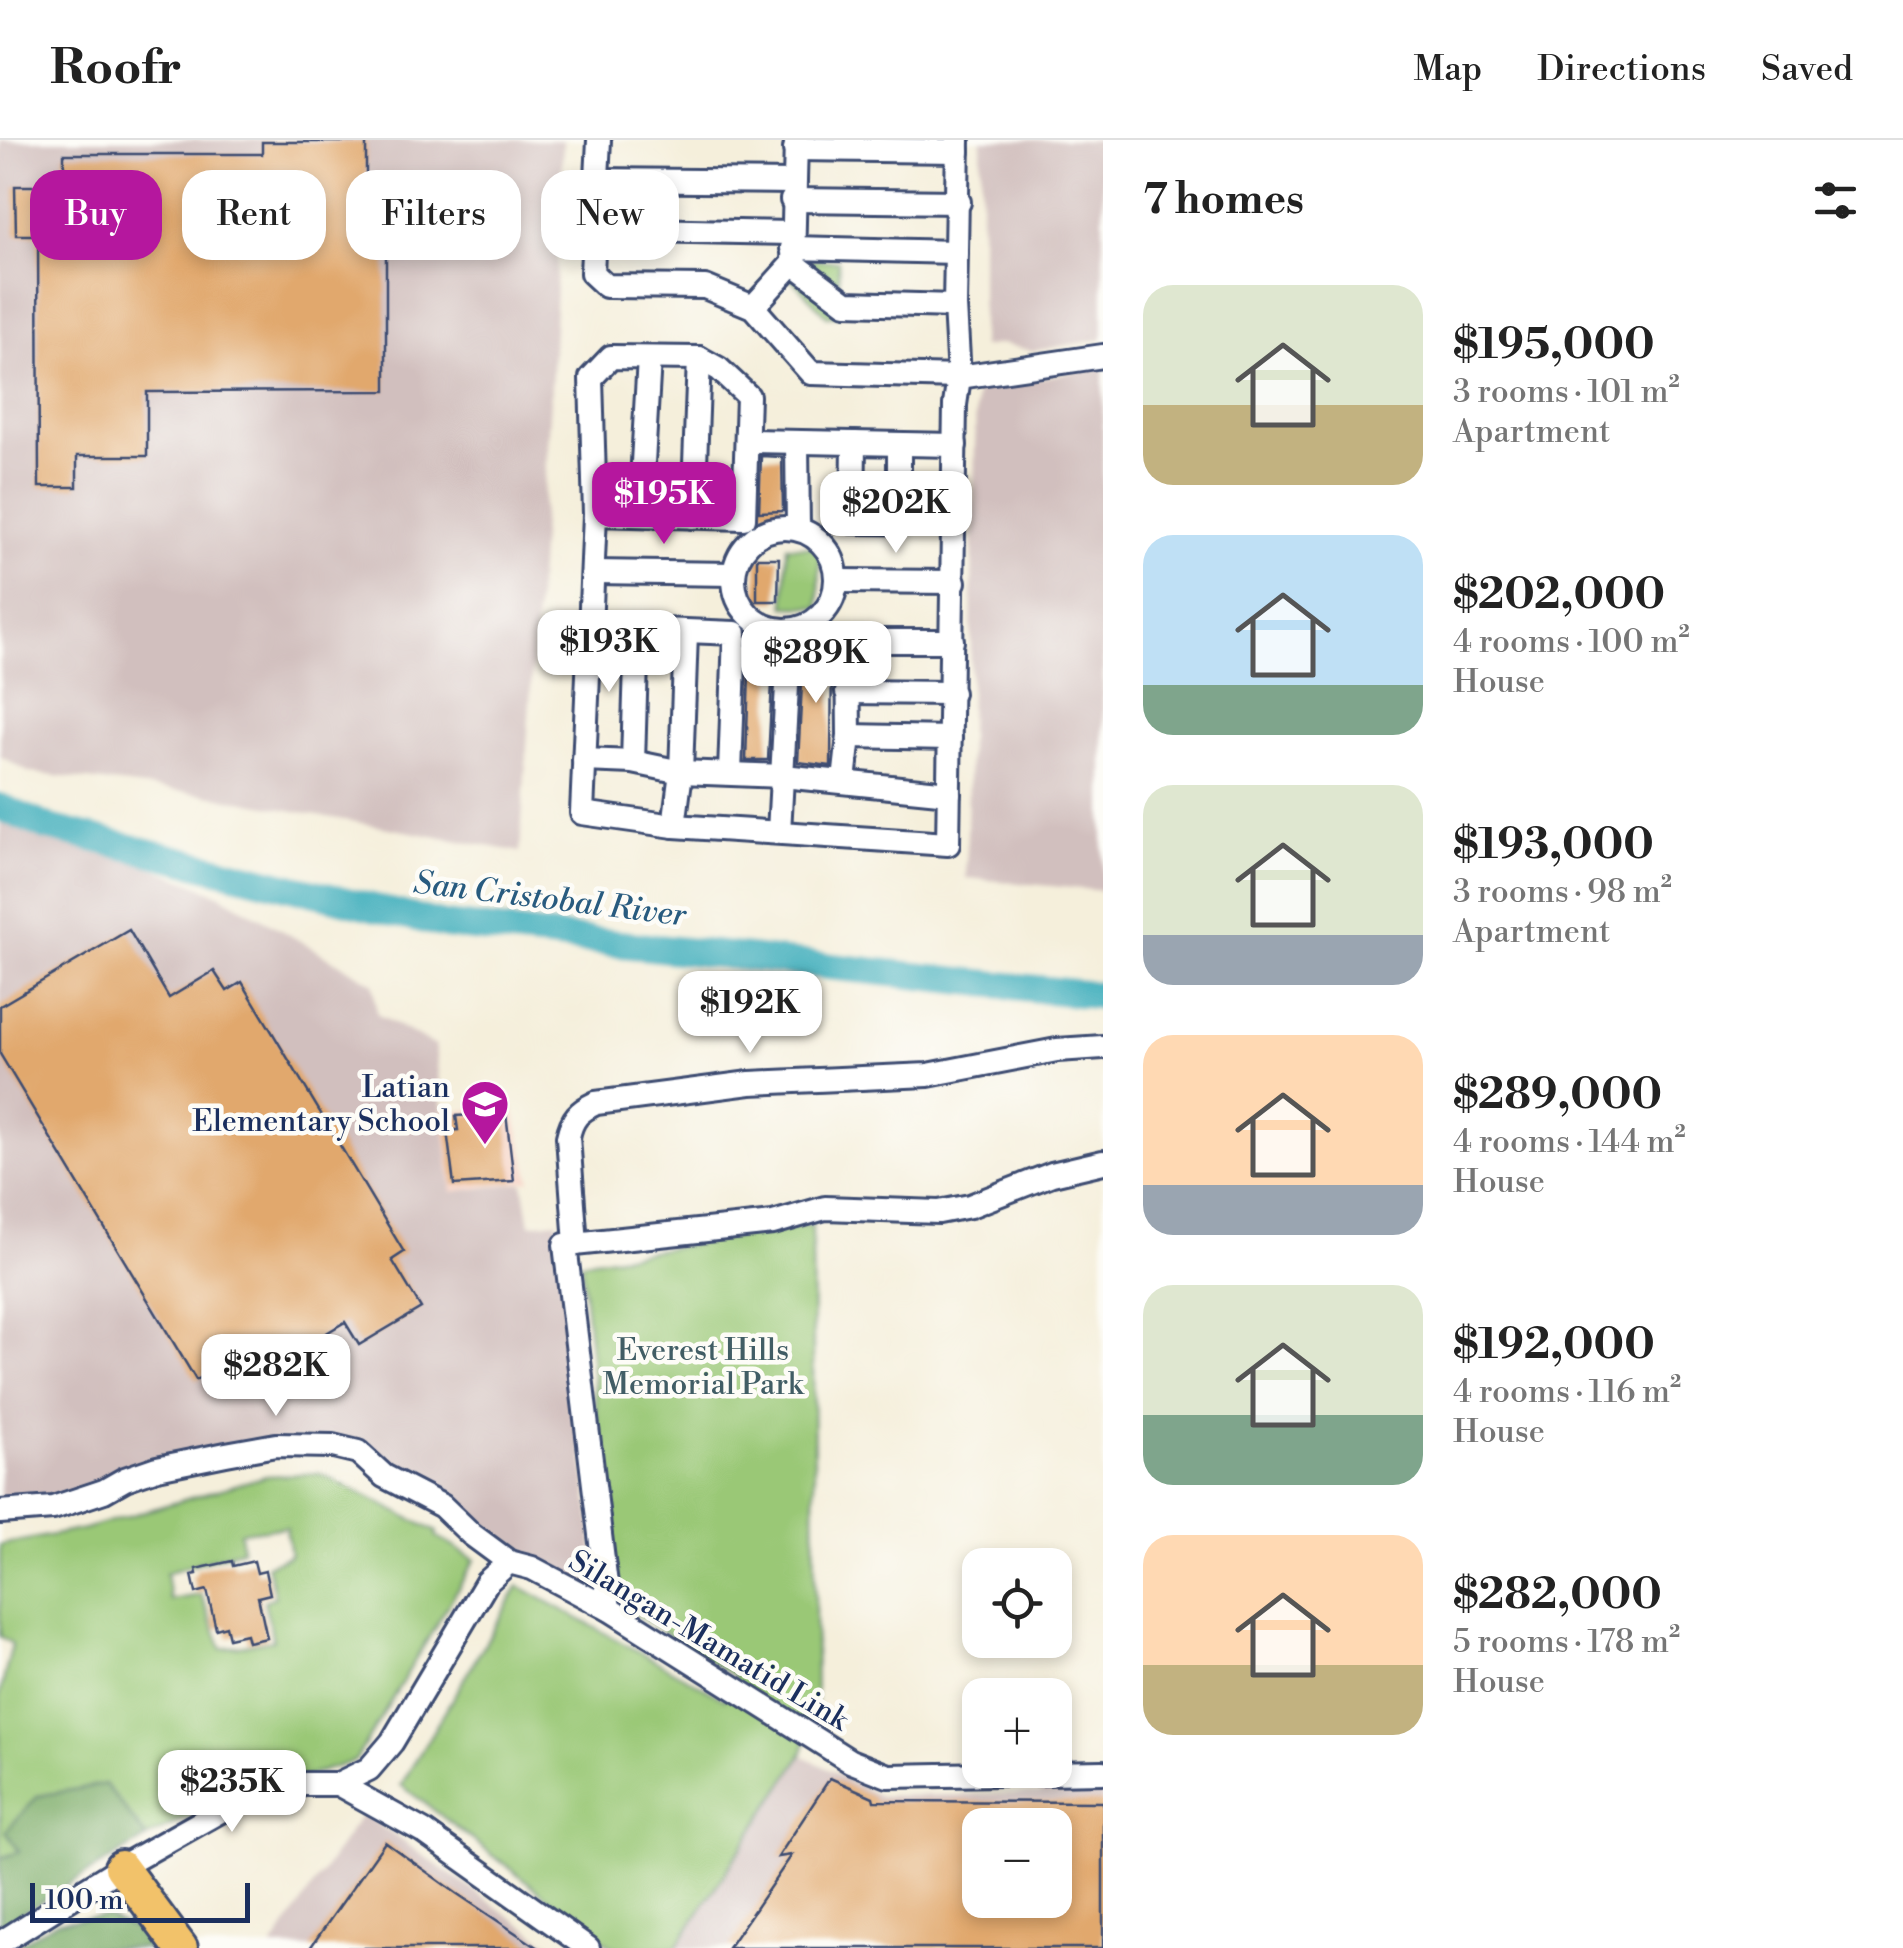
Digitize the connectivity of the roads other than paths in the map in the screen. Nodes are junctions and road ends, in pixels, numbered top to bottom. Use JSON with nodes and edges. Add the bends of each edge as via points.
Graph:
{"nodes":[{"id":1,"x":598,"y":140,"type":"edge"},
{"id":2,"x":796,"y":145,"type":"edge"},
{"id":3,"x":958,"y":146,"type":"edge"},
{"id":4,"x":596,"y":170,"type":"edge"},
{"id":5,"x":679,"y":185,"type":"edge"},
{"id":6,"x":793,"y":191,"type":"junction"},
{"id":7,"x":959,"y":202,"type":"junction"},
{"id":8,"x":679,"y":237,"type":"edge"},
{"id":9,"x":792,"y":248,"type":"junction"},
{"id":10,"x":956,"y":252,"type":"junction"},
{"id":11,"x":593,"y":260,"type":"edge"},
{"id":12,"x":753,"y":306,"type":"junction"},
{"id":13,"x":954,"y":306,"type":"junction"},
{"id":14,"x":1103,"y":356,"type":"edge"},
{"id":15,"x":650,"y":358,"type":"junction"},
{"id":16,"x":699,"y":358,"type":"junction"},
{"id":17,"x":958,"y":378,"type":"junction"},
{"id":18,"x":748,"y":440,"type":"junction"},
{"id":19,"x":797,"y":442,"type":"junction"},
{"id":20,"x":854,"y":443,"type":"junction"},
{"id":21,"x":899,"y":445,"type":"junction"},
{"id":22,"x":955,"y":445,"type":"junction"},
{"id":23,"x":595,"y":514,"type":"junction"},
{"id":24,"x":640,"y":515,"type":"junction"},
{"id":25,"x":694,"y":517,"type":"junction"},
{"id":26,"x":899,"y":522,"type":"junction"},
{"id":27,"x":954,"y":524,"type":"junction"},
{"id":28,"x":798,"y":529,"type":"junction"},
{"id":29,"x":593,"y":572,"type":"junction"},
{"id":30,"x":734,"y":574,"type":"junction"},
{"id":31,"x":838,"y":582,"type":"junction"},
{"id":32,"x":954,"y":582,"type":"junction"},
{"id":33,"x":588,"y":627,"type":"junction"},
{"id":34,"x":637,"y":630,"type":"junction"},
{"id":35,"x":790,"y":631,"type":"junction"},
{"id":36,"x":686,"y":633,"type":"junction"},
{"id":37,"x":952,"y":641,"type":"junction"},
{"id":38,"x":847,"y":692,"type":"junction"},
{"id":39,"x":952,"y":694,"type":"junction"},
{"id":40,"x":848,"y":736,"type":"junction"},
{"id":41,"x":950,"y":738,"type":"junction"},
{"id":42,"x":584,"y":760,"type":"junction"},
{"id":43,"x":633,"y":762,"type":"junction"},
{"id":44,"x":681,"y":772,"type":"junction"},
{"id":45,"x":730,"y":773,"type":"junction"},
{"id":46,"x":784,"y":776,"type":"junction"},
{"id":47,"x":844,"y":781,"type":"junction"},
{"id":48,"x":948,"y":793,"type":"junction"},
{"id":49,"x":674,"y":826,"type":"junction"},
{"id":50,"x":779,"y":832,"type":"junction"},
{"id":51,"x":1103,"y":1047,"type":"edge"},
{"id":52,"x":1103,"y":1162,"type":"edge"},
{"id":53,"x":576,"y":1244,"type":"junction"},
{"id":54,"x":0,"y":1512,"type":"edge"},
{"id":55,"x":508,"y":1562,"type":"junction"},
{"id":56,"x":609,"y":1610,"type":"junction"},
{"id":57,"x":1103,"y":1772,"type":"edge"},
{"id":58,"x":338,"y":1784,"type":"junction"},
{"id":59,"x":121,"y":1867,"type":"junction"},
{"id":60,"x":0,"y":1944,"type":"edge"},
{"id":61,"x":182,"y":1948,"type":"edge"},
{"id":62,"x":588,"y":1948,"type":"edge"}],
"edges":[{"from":1,"to":4,"type":"street"},
{"from":2,"to":3,"type":"street"},
{"from":2,"to":6,"type":"street"},
{"from":3,"to":7,"type":"street"},
{"from":5,"to":6,"type":"street"},
{"from":6,"to":7,"type":"street"},
{"from":6,"to":9,"type":"street"},
{"from":7,"to":10,"type":"street"},
{"from":8,"to":9,"type":"street"},
{"from":9,"to":10,"type":"street"},
{"from":9,"to":12,"type":"street"},
{"from":9,"to":13,"type":"street","via":[[846,303]]},
{"from":10,"to":13,"type":"street"},
{"from":11,"to":12,"type":"street","via":[[592,273],[606,286],[704,286]]},
{"from":12,"to":17,"type":"street","via":[[812,373]]},
{"from":13,"to":17,"type":"street"},
{"from":14,"to":17,"type":"street"},
{"from":15,"to":16,"type":"street"},
{"from":15,"to":23,"type":"street","via":[[611,357],[592,378]]},
{"from":15,"to":24,"type":"street"},
{"from":16,"to":18,"type":"street","via":[[748,396]]},
{"from":16,"to":25,"type":"street"},
{"from":17,"to":22,"type":"street"},
{"from":18,"to":19,"type":"street"},
{"from":18,"to":25,"type":"street","via":[[744,518]]},
{"from":19,"to":20,"type":"street"},
{"from":19,"to":28,"type":"street"},
{"from":20,"to":21,"type":"street"},
{"from":20,"to":26,"type":"street","via":[[853,522]]},
{"from":21,"to":22,"type":"street"},
{"from":21,"to":26,"type":"street"},
{"from":22,"to":27,"type":"street"},
{"from":23,"to":24,"type":"street"},
{"from":23,"to":29,"type":"street"},
{"from":24,"to":25,"type":"street"},
{"from":26,"to":27,"type":"street"},
{"from":27,"to":32,"type":"street"},
{"from":28,"to":30,"type":"street","via":[[759,535],[746,545]]},
{"from":28,"to":31,"type":"street","via":[[826,546]]},
{"from":29,"to":30,"type":"street"},
{"from":29,"to":33,"type":"street"},
{"from":30,"to":35,"type":"street","via":[[737,597],[750,617]]},
{"from":31,"to":32,"type":"street"},
{"from":31,"to":35,"type":"street","via":[[822,616]]},
{"from":32,"to":37,"type":"street"},
{"from":33,"to":34,"type":"street"},
{"from":33,"to":42,"type":"street"},
{"from":34,"to":36,"type":"street"},
{"from":34,"to":43,"type":"street"},
{"from":35,"to":46,"type":"street"},
{"from":36,"to":44,"type":"street"},
{"from":36,"to":45,"type":"street","via":[[736,633]]},
{"from":37,"to":38,"type":"street","via":[[848,641]]},
{"from":37,"to":39,"type":"street"},
{"from":38,"to":39,"type":"street"},
{"from":38,"to":40,"type":"street"},
{"from":39,"to":41,"type":"street"},
{"from":40,"to":41,"type":"street"},
{"from":40,"to":47,"type":"street"},
{"from":41,"to":48,"type":"street"},
{"from":42,"to":43,"type":"street"},
{"from":42,"to":49,"type":"street","via":[[582,813]]},
{"from":43,"to":44,"type":"street"},
{"from":44,"to":45,"type":"street"},
{"from":44,"to":49,"type":"street"},
{"from":45,"to":46,"type":"street"},
{"from":46,"to":47,"type":"street"},
{"from":46,"to":50,"type":"street"},
{"from":47,"to":48,"type":"street"},
{"from":48,"to":50,"type":"street","via":[[948,844]]},
{"from":49,"to":50,"type":"street"},
{"from":51,"to":53,"type":"street","via":[[928,1075],[750,1083],[596,1102],[580,1110],[568,1137]]},
{"from":52,"to":53,"type":"street","via":[[939,1212],[825,1208],[772,1222]]},
{"from":53,"to":56,"type":"street","via":[[565,1245]]},
{"from":54,"to":55,"type":"street","name":"Silangan-Mamatid Link","via":[[53,1508],[141,1474],[226,1454],[276,1445],[333,1446],[358,1452],[384,1476],[442,1506]]},
{"from":55,"to":56,"type":"street","name":"Silangan-Mamatid Link"},
{"from":55,"to":58,"type":"street","via":[[487,1582],[392,1742],[368,1768]]},
{"from":56,"to":57,"type":"street","name":"Silangan-Mamatid Link","via":[[850,1761],[888,1776]]},
{"from":58,"to":59,"type":"street","via":[[249,1795]]},
{"from":58,"to":62,"type":"street","via":[[423,1832]]},
{"from":59,"to":60,"type":"street"},
{"from":59,"to":61,"type":"highway"}]}
